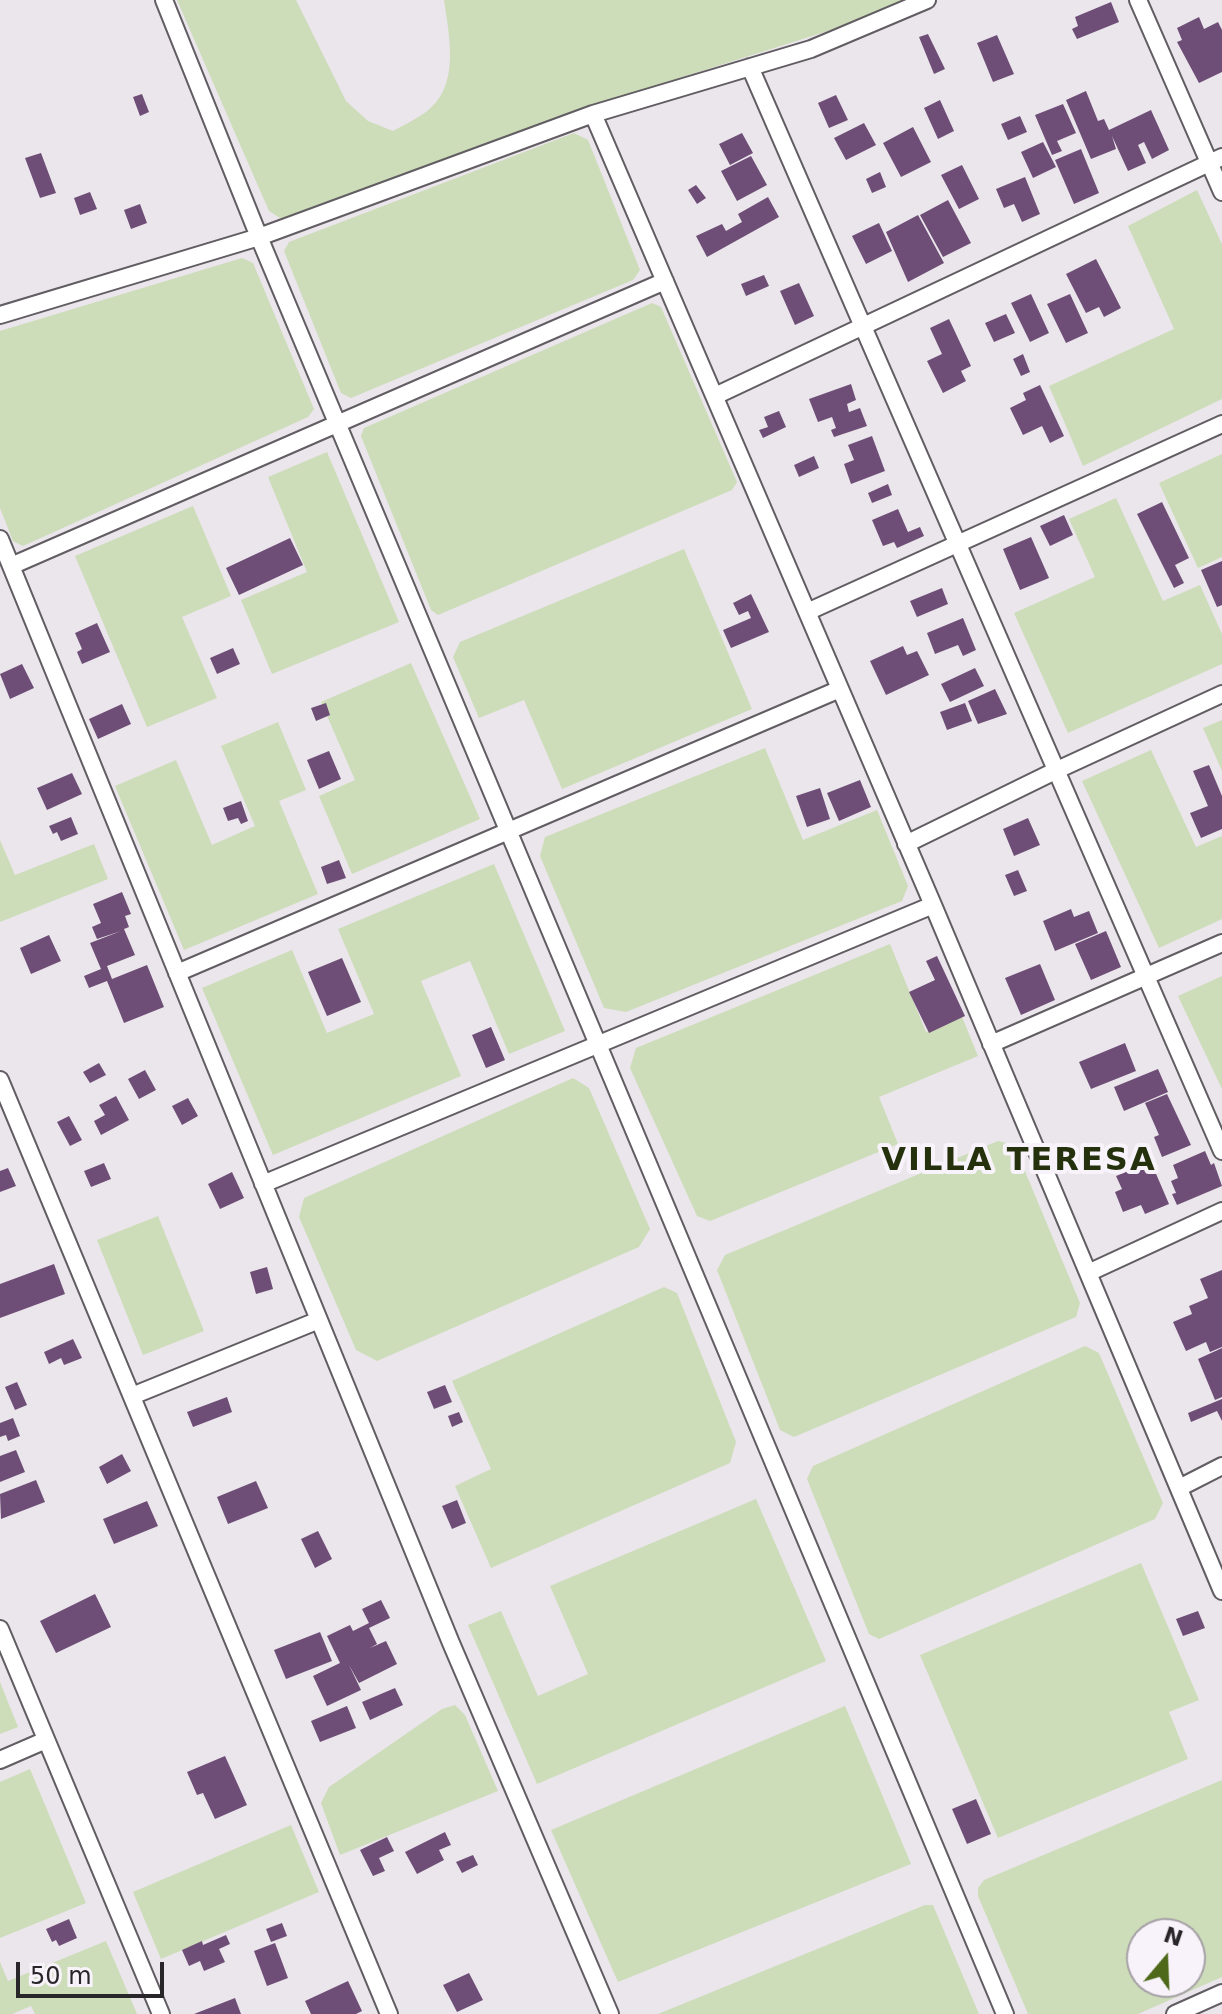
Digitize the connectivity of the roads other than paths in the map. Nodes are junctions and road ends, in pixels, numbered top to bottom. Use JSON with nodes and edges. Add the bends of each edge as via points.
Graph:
{"nodes":[{"id":1,"x":164,"y":0,"type":"edge"},
{"id":2,"x":927,"y":0,"type":"edge"},
{"id":3,"x":1138,"y":0,"type":"edge"},
{"id":4,"x":750,"y":67,"type":"junction"},
{"id":5,"x":593,"y":114,"type":"junction"},
{"id":6,"x":1216,"y":160,"type":"edge"},
{"id":7,"x":1222,"y":192,"type":"edge"},
{"id":8,"x":259,"y":237,"type":"junction"},
{"id":9,"x":665,"y":281,"type":"junction"},
{"id":10,"x":0,"y":315,"type":"edge"},
{"id":11,"x":862,"y":326,"type":"junction"},
{"id":12,"x":715,"y":396,"type":"junction"},
{"id":13,"x":337,"y":424,"type":"junction"},
{"id":14,"x":1222,"y":424,"type":"edge"},
{"id":15,"x":0,"y":539,"type":"edge"},
{"id":16,"x":957,"y":544,"type":"junction"},
{"id":17,"x":11,"y":566,"type":"junction"},
{"id":18,"x":807,"y":612,"type":"junction"},
{"id":19,"x":840,"y":689,"type":"junction"},
{"id":20,"x":1222,"y":694,"type":"edge"},
{"id":21,"x":1055,"y":771,"type":"junction"},
{"id":22,"x":508,"y":831,"type":"junction"},
{"id":23,"x":906,"y":844,"type":"junction"},
{"id":24,"x":933,"y":905,"type":"junction"},
{"id":25,"x":1222,"y":943,"type":"edge"},
{"id":26,"x":177,"y":973,"type":"junction"},
{"id":27,"x":1144,"y":977,"type":"junction"},
{"id":28,"x":991,"y":1044,"type":"junction"},
{"id":29,"x":598,"y":1045,"type":"junction"},
{"id":30,"x":0,"y":1080,"type":"edge"},
{"id":31,"x":1222,"y":1151,"type":"edge"},
{"id":32,"x":263,"y":1184,"type":"junction"},
{"id":33,"x":1222,"y":1211,"type":"edge"},
{"id":34,"x":1088,"y":1273,"type":"junction"},
{"id":35,"x":319,"y":1320,"type":"junction"},
{"id":36,"x":132,"y":1396,"type":"junction"},
{"id":37,"x":1222,"y":1466,"type":"edge"},
{"id":38,"x":1179,"y":1488,"type":"junction"},
{"id":39,"x":1222,"y":1591,"type":"edge"},
{"id":40,"x":0,"y":1629,"type":"edge"},
{"id":41,"x":46,"y":1740,"type":"junction"},
{"id":42,"x":0,"y":1760,"type":"edge"},
{"id":43,"x":1222,"y":1993,"type":"edge"},
{"id":44,"x":161,"y":2014,"type":"edge"},
{"id":45,"x":389,"y":2014,"type":"edge"},
{"id":46,"x":610,"y":2014,"type":"edge"},
{"id":47,"x":1005,"y":2014,"type":"edge"},
{"id":48,"x":1175,"y":2014,"type":"edge"}],
"edges":[{"from":1,"to":8,"type":"street"},
{"from":2,"to":4,"type":"street","via":[[811,49]]},
{"from":3,"to":6,"type":"street"},
{"from":4,"to":5,"type":"street"},
{"from":4,"to":11,"type":"street"},
{"from":5,"to":8,"type":"street"},
{"from":5,"to":9,"type":"street"},
{"from":6,"to":7,"type":"street"},
{"from":6,"to":11,"type":"street"},
{"from":8,"to":10,"type":"street"},
{"from":8,"to":13,"type":"street"},
{"from":9,"to":12,"type":"street"},
{"from":9,"to":13,"type":"street"},
{"from":11,"to":12,"type":"street"},
{"from":11,"to":16,"type":"street"},
{"from":12,"to":18,"type":"street"},
{"from":13,"to":17,"type":"street"},
{"from":13,"to":22,"type":"street"},
{"from":14,"to":16,"type":"street"},
{"from":15,"to":17,"type":"street"},
{"from":16,"to":18,"type":"street"},
{"from":16,"to":21,"type":"street"},
{"from":17,"to":26,"type":"street"},
{"from":18,"to":19,"type":"street"},
{"from":19,"to":22,"type":"street"},
{"from":19,"to":23,"type":"street"},
{"from":20,"to":21,"type":"street"},
{"from":21,"to":23,"type":"street"},
{"from":21,"to":27,"type":"street"},
{"from":22,"to":26,"type":"street"},
{"from":22,"to":29,"type":"street"},
{"from":23,"to":24,"type":"street"},
{"from":24,"to":28,"type":"street"},
{"from":24,"to":29,"type":"street"},
{"from":25,"to":27,"type":"street"},
{"from":26,"to":32,"type":"street"},
{"from":27,"to":28,"type":"street"},
{"from":27,"to":31,"type":"street"},
{"from":28,"to":34,"type":"street"},
{"from":29,"to":32,"type":"street"},
{"from":29,"to":47,"type":"street"},
{"from":30,"to":36,"type":"street"},
{"from":32,"to":35,"type":"street"},
{"from":33,"to":34,"type":"street"},
{"from":34,"to":38,"type":"street"},
{"from":35,"to":36,"type":"street"},
{"from":35,"to":46,"type":"street"},
{"from":36,"to":45,"type":"street"},
{"from":37,"to":38,"type":"street"},
{"from":38,"to":39,"type":"street"},
{"from":40,"to":41,"type":"street"},
{"from":41,"to":42,"type":"street"},
{"from":41,"to":44,"type":"street"},
{"from":43,"to":48,"type":"street"}]}
